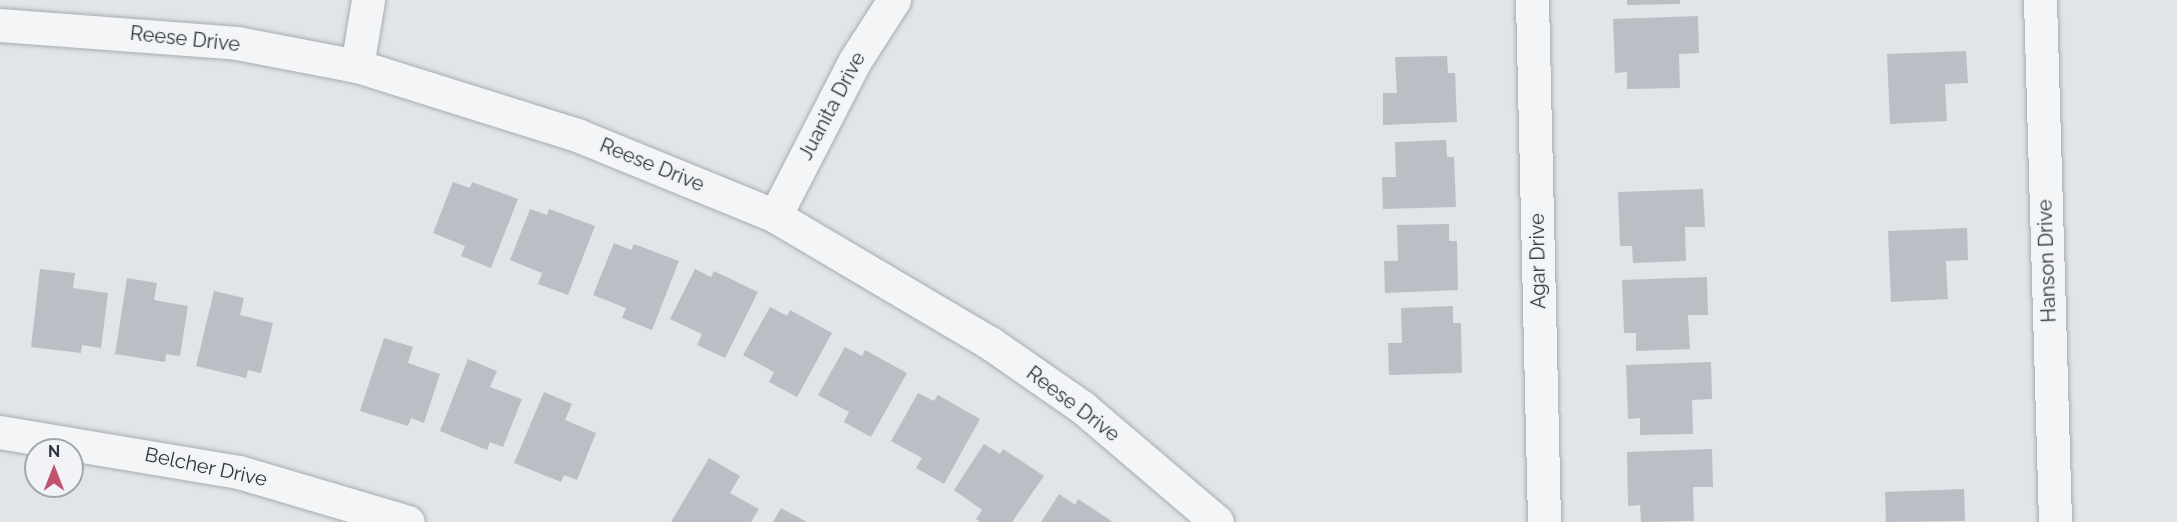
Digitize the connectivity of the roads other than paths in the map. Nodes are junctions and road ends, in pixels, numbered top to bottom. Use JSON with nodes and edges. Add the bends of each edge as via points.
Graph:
{"nodes":[{"id":1,"x":369,"y":0,"type":"edge"},
{"id":2,"x":894,"y":0,"type":"edge"},
{"id":3,"x":1532,"y":0,"type":"edge"},
{"id":4,"x":2040,"y":0,"type":"edge"},
{"id":5,"x":0,"y":25,"type":"edge"},
{"id":6,"x":357,"y":66,"type":"junction"},
{"id":7,"x":775,"y":216,"type":"junction"},
{"id":8,"x":0,"y":432,"type":"edge"},
{"id":9,"x":408,"y":522,"type":"edge"},
{"id":10,"x":1217,"y":522,"type":"edge"},
{"id":11,"x":1544,"y":522,"type":"edge"},
{"id":12,"x":2055,"y":522,"type":"edge"}],
"edges":[{"from":1,"to":6,"type":"street"},
{"from":2,"to":7,"type":"street","name":"Juanita Drive","via":[[854,62]]},
{"from":3,"to":11,"type":"street","name":"Agar Drive"},
{"from":4,"to":12,"type":"street","name":"Hanson Drive"},
{"from":5,"to":6,"type":"street","name":"Reese Drive","via":[[237,43]]},
{"from":6,"to":7,"type":"street","name":"Reese Drive","via":[[577,135]]},
{"from":7,"to":10,"type":"street","name":"Reese Drive","via":[[990,343],[1082,406]]},
{"from":8,"to":9,"type":"street","name":"Belcher Drive","via":[[239,472]]}]}
